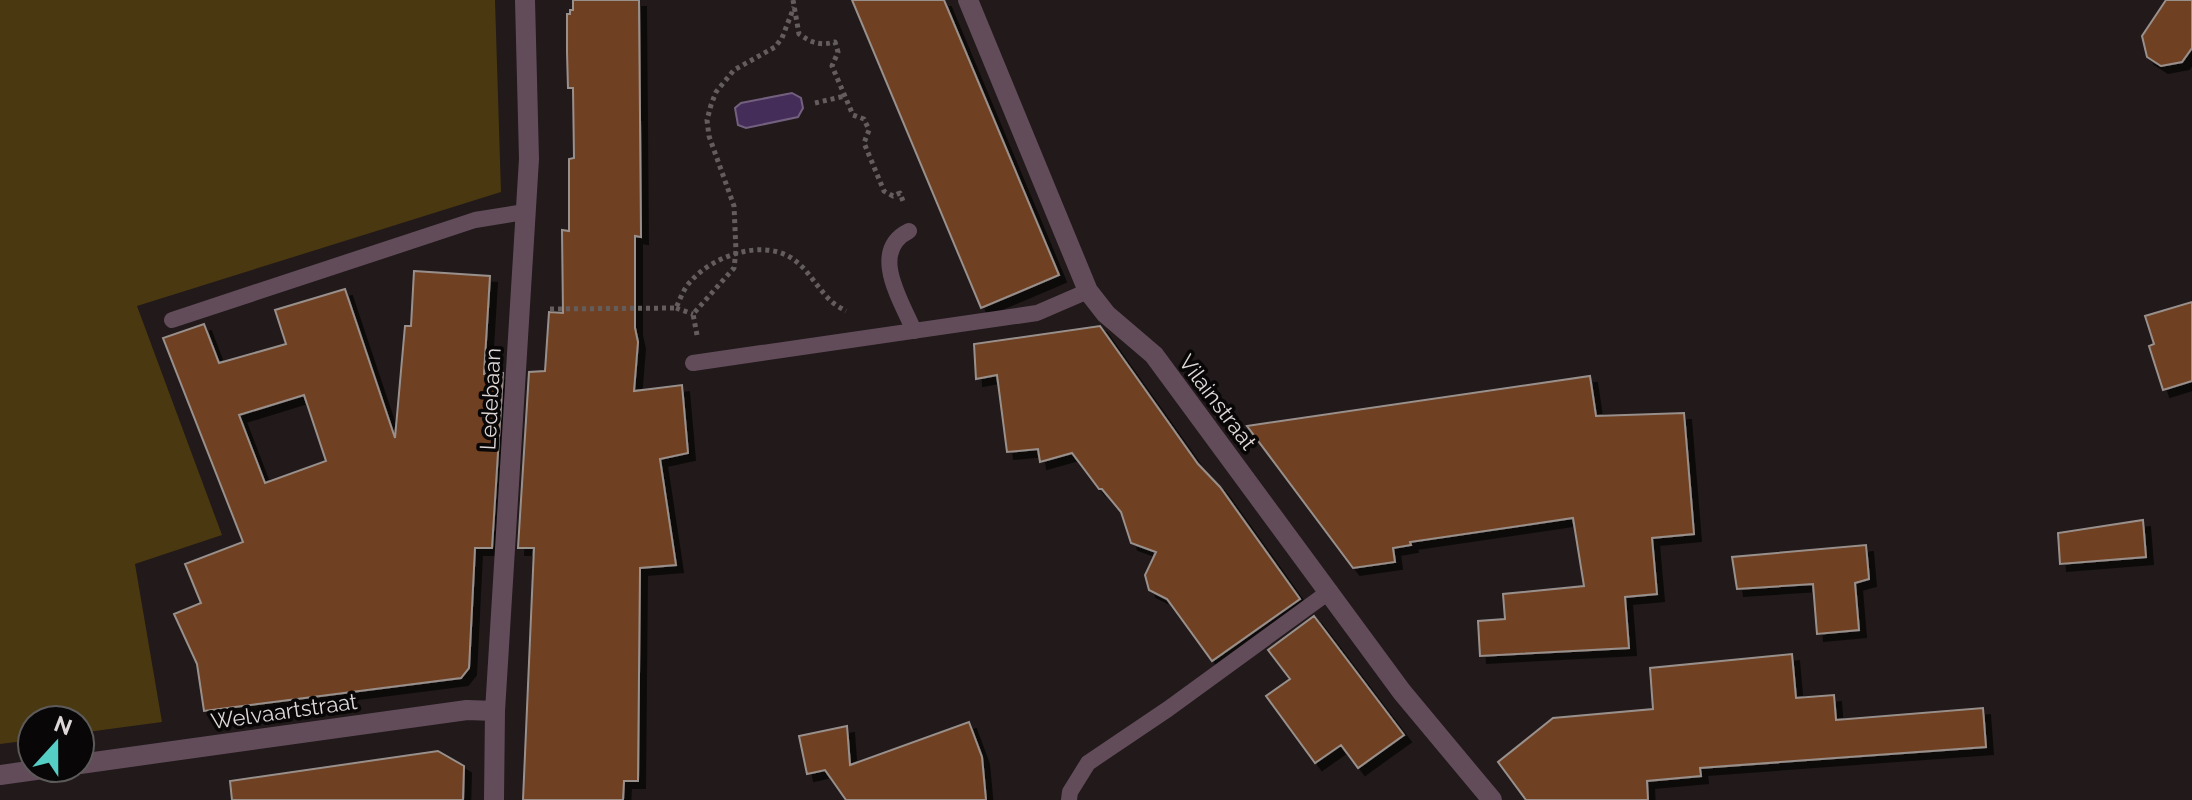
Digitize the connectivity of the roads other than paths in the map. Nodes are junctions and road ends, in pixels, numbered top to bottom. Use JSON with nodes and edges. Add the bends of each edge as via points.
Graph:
{"nodes":[{"id":1,"x":525,"y":0,"type":"edge"},
{"id":2,"x":968,"y":0,"type":"edge"},
{"id":3,"x":525,"y":212,"type":"junction"},
{"id":4,"x":909,"y":231,"type":"dead end"},
{"id":5,"x":1088,"y":291,"type":"junction"},
{"id":6,"x":172,"y":320,"type":"dead end"},
{"id":7,"x":914,"y":331,"type":"junction"},
{"id":8,"x":697,"y":363,"type":"road end"},
{"id":9,"x":1330,"y":591,"type":"junction"},
{"id":10,"x":495,"y":711,"type":"junction"},
{"id":11,"x":96,"y":762,"type":"edge"},
{"id":12,"x":494,"y":800,"type":"edge"},
{"id":13,"x":1069,"y":800,"type":"edge"},
{"id":14,"x":1492,"y":800,"type":"edge"}],
"edges":[{"from":1,"to":3,"type":"street","name":"Ledebaan"},
{"from":2,"to":5,"type":"street","name":"Vilainstraat"},
{"from":3,"to":6,"type":"lane","via":[[475,220]]},
{"from":3,"to":10,"type":"street","name":"Ledebaan"},
{"from":4,"to":7,"type":"lane","via":[[893,244],[889,271]]},
{"from":5,"to":7,"type":"lane","via":[[1037,313]]},
{"from":5,"to":9,"type":"street","name":"Vilainstraat","via":[[1154,355]]},
{"from":7,"to":8,"type":"lane"},
{"from":9,"to":13,"type":"lane","via":[[1088,763]]},
{"from":9,"to":14,"type":"street","name":"Vilainstraat","via":[[1402,692]]},
{"from":10,"to":11,"type":"street","name":"Welvaartstraat","via":[[467,710]]},
{"from":10,"to":12,"type":"street","name":"Ledebaan"}]}
